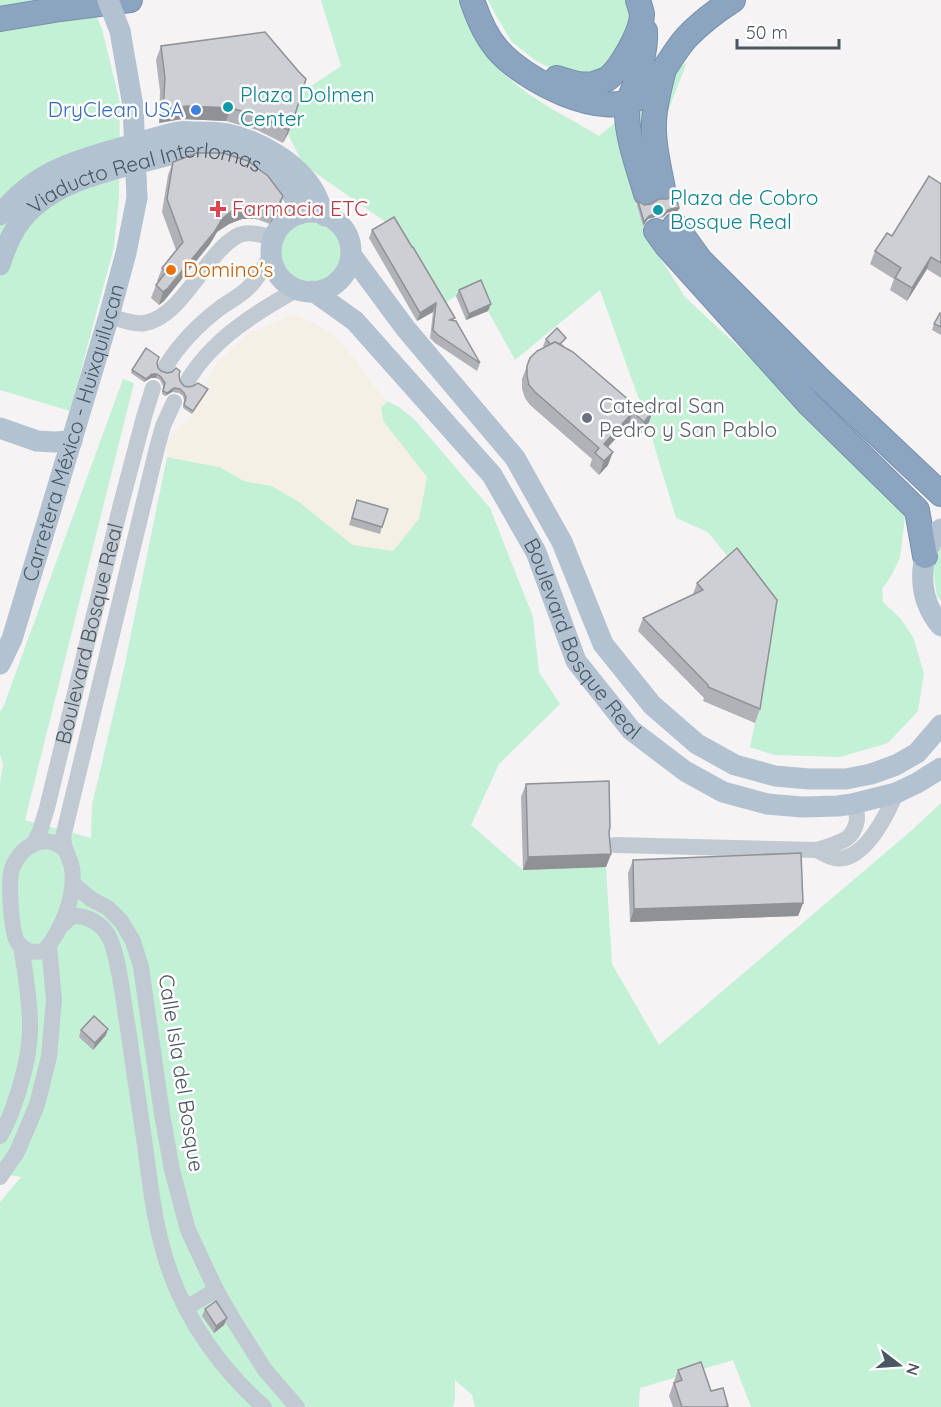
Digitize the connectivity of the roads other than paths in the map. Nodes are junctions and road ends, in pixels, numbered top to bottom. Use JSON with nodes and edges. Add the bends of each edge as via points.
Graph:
{"nodes":[{"id":1,"x":108,"y":0,"type":"edge"},
{"id":2,"x":130,"y":0,"type":"edge"},
{"id":3,"x":472,"y":0,"type":"edge"},
{"id":4,"x":482,"y":0,"type":"edge"},
{"id":5,"x":733,"y":0,"type":"edge"},
{"id":6,"x":640,"y":7,"type":"edge"},
{"id":7,"x":0,"y":20,"type":"edge"},
{"id":8,"x":665,"y":66,"type":"junction"},
{"id":9,"x":590,"y":102,"type":"junction"},
{"id":10,"x":628,"y":103,"type":"junction"},
{"id":11,"x":632,"y":144,"type":"junction"},
{"id":12,"x":300,"y":214,"type":"junction"},
{"id":13,"x":0,"y":215,"type":"edge"},
{"id":14,"x":325,"y":216,"type":"junction"},
{"id":15,"x":666,"y":228,"type":"dead end"},
{"id":16,"x":272,"y":246,"type":"junction"},
{"id":17,"x":352,"y":256,"type":"junction"},
{"id":18,"x":0,"y":265,"type":"edge"},
{"id":19,"x":695,"y":266,"type":"junction"},
{"id":20,"x":305,"y":290,"type":"junction"},
{"id":21,"x":109,"y":316,"type":"junction"},
{"id":22,"x":190,"y":334,"type":"junction"},
{"id":23,"x":208,"y":353,"type":"junction"},
{"id":24,"x":166,"y":366,"type":"dead end"},
{"id":25,"x":188,"y":380,"type":"dead end"},
{"id":26,"x":153,"y":388,"type":"dead end"},
{"id":27,"x":174,"y":402,"type":"dead end"},
{"id":28,"x":144,"y":417,"type":"junction"},
{"id":29,"x":163,"y":426,"type":"junction"},
{"id":30,"x":0,"y":428,"type":"edge"},
{"id":31,"x":883,"y":438,"type":"junction"},
{"id":32,"x":72,"y":441,"type":"junction"},
{"id":33,"x":863,"y":457,"type":"junction"},
{"id":34,"x":941,"y":494,"type":"edge"},
{"id":35,"x":941,"y":529,"type":"edge"},
{"id":36,"x":925,"y":556,"type":"junction"},
{"id":37,"x":941,"y":626,"type":"edge"},
{"id":38,"x":0,"y":664,"type":"edge"},
{"id":39,"x":941,"y":725,"type":"edge"},
{"id":40,"x":941,"y":768,"type":"edge"},
{"id":41,"x":896,"y":792,"type":"junction"},
{"id":42,"x":852,"y":804,"type":"junction"},
{"id":43,"x":33,"y":845,"type":"junction"},
{"id":44,"x":615,"y":845,"type":"dead end"},
{"id":45,"x":63,"y":848,"type":"junction"},
{"id":46,"x":817,"y":850,"type":"junction"},
{"id":47,"x":73,"y":884,"type":"junction"},
{"id":48,"x":59,"y":928,"type":"junction"},
{"id":49,"x":49,"y":945,"type":"junction"},
{"id":50,"x":21,"y":946,"type":"junction"},
{"id":51,"x":0,"y":1136,"type":"edge"},
{"id":52,"x":0,"y":1177,"type":"edge"},
{"id":53,"x":216,"y":1290,"type":"junction"},
{"id":54,"x":186,"y":1308,"type":"junction"},
{"id":55,"x":264,"y":1407,"type":"edge"},
{"id":56,"x":297,"y":1407,"type":"edge"}],
"edges":[{"from":1,"to":21,"type":"main road","name":"Carretera México - Huixquilucan","bridge":true,"via":[[120,31],[133,105],[137,198]]},
{"from":2,"to":7,"type":"highway"},
{"from":3,"to":9,"type":"highway","via":[[478,20],[509,61],[546,86]]},
{"from":4,"to":6,"type":"highway","via":[[504,43],[524,63],[547,76],[582,86],[606,79],[616,69],[637,33]]},
{"from":5,"to":8,"type":"highway","via":[[686,38]]},
{"from":6,"to":10,"type":"highway","via":[[645,35],[643,58]]},
{"from":8,"to":10,"type":"highway","via":[[641,96]]},
{"from":8,"to":11,"type":"highway","via":[[655,105],[655,191]]},
{"from":9,"to":10,"type":"highway"},
{"from":9,"to":11,"type":"highway"},
{"from":10,"to":11,"type":"highway"},
{"from":12,"to":14,"type":"main road"},
{"from":12,"to":16,"type":"main road","via":[[279,228]]},
{"from":12,"to":18,"type":"main road","name":"Viaducto Real Interlomas","via":[[296,198],[258,166],[224,153],[183,151],[87,178],[47,197],[12,232]]},
{"from":13,"to":14,"type":"main road","name":"Viaducto Real Interlomas","via":[[20,193],[53,171],[180,132],[227,134],[267,149],[314,190]]},
{"from":14,"to":17,"type":"main road","via":[[345,230]]},
{"from":15,"to":19,"type":"highway"},
{"from":16,"to":20,"type":"main road","via":[[275,269],[285,281]]},
{"from":16,"to":21,"type":"street","via":[[260,233],[239,234],[159,318],[138,323]]},
{"from":16,"to":22,"type":"street","via":[[252,285]]},
{"from":17,"to":20,"type":"main road","via":[[346,274],[332,287]]},
{"from":17,"to":39,"type":"main road","name":"Boulevard Bosque Real","via":[[406,329],[515,458],[562,542],[603,644],[652,705],[697,744],[735,765],[775,776],[846,780],[896,765],[917,753]]},
{"from":19,"to":31,"type":"highway"},
{"from":19,"to":33,"type":"highway","via":[[809,404]]},
{"from":20,"to":23,"type":"street","via":[[270,305],[239,325]]},
{"from":20,"to":42,"type":"main road","name":"Boulevard Bosque Real","via":[[355,321],[492,475],[536,552],[576,661],[631,730],[685,771],[723,792],[767,804]]},
{"from":21,"to":32,"type":"main road","name":"Carretera México - Huixquilucan"},
{"from":22,"to":23,"type":"street"},
{"from":22,"to":24,"type":"street"},
{"from":23,"to":25,"type":"street"},
{"from":26,"to":28,"type":"street","name":"Boulevard Bosque Real"},
{"from":27,"to":29,"type":"street","name":"Boulevard Bosque Real"},
{"from":28,"to":29,"type":"street"},
{"from":28,"to":43,"type":"street","name":"Boulevard Bosque Real","via":[[47,808]]},
{"from":29,"to":45,"type":"street","name":"Boulevard Bosque Real","via":[[71,801]]},
{"from":30,"to":32,"type":"main road","via":[[37,441]]},
{"from":31,"to":33,"type":"highway"},
{"from":31,"to":34,"type":"highway"},
{"from":32,"to":38,"type":"main road","name":"Carretera México - Huixquilucan","via":[[12,639]]},
{"from":33,"to":36,"type":"highway","via":[[917,510]]},
{"from":35,"to":36,"type":"main road"},
{"from":36,"to":37,"type":"main road","via":[[924,597]]},
{"from":40,"to":41,"type":"main road","name":"Boulevard Bosque Real"},
{"from":41,"to":42,"type":"main road","name":"Boulevard Bosque Real"},
{"from":41,"to":46,"type":"street","via":[[880,827],[856,852],[844,858],[830,858]]},
{"from":42,"to":46,"type":"street","via":[[858,817],[848,838]]},
{"from":43,"to":45,"type":"street","via":[[49,841]]},
{"from":43,"to":50,"type":"street","via":[[24,849],[11,871],[14,933]]},
{"from":44,"to":46,"type":"street"},
{"from":45,"to":47,"type":"street","via":[[69,858]]},
{"from":47,"to":48,"type":"street"},
{"from":47,"to":53,"type":"street","name":"Calle Isla del Bosque","via":[[108,908],[133,941],[141,967],[172,1170],[188,1230]]},
{"from":48,"to":49,"type":"street"},
{"from":48,"to":54,"type":"street","via":[[72,916],[82,916],[96,922],[113,947],[160,1238]]},
{"from":49,"to":50,"type":"street","via":[[34,953]]},
{"from":49,"to":52,"type":"street","via":[[54,1000],[49,1058],[37,1105],[17,1152]]},
{"from":50,"to":51,"type":"street","via":[[30,1021],[27,1054],[22,1082]]},
{"from":53,"to":54,"type":"street"},
{"from":53,"to":56,"type":"street","name":"Calle Isla del Bosque","via":[[264,1370]]},
{"from":54,"to":55,"type":"street","via":[[224,1364]]}]}
